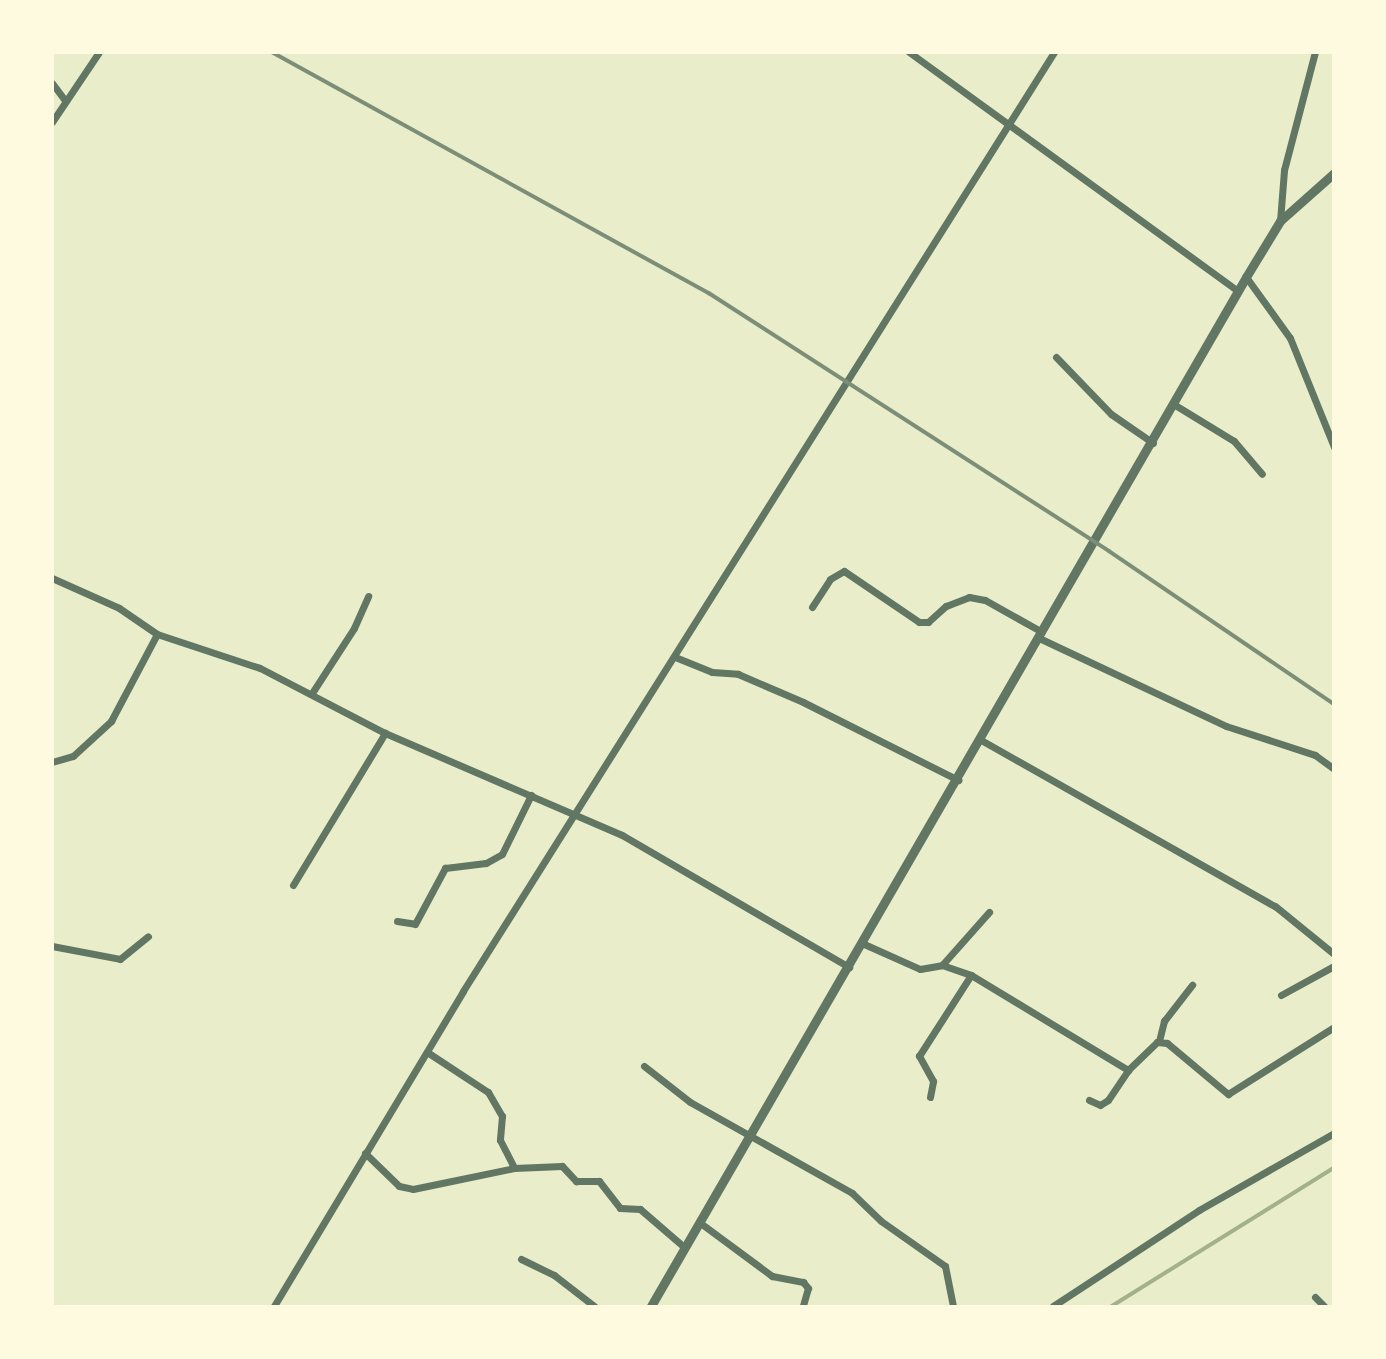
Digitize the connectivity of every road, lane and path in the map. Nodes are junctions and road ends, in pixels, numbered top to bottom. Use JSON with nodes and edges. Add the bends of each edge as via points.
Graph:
{"nodes":[{"id":1,"x":99,"y":52,"type":"edge"},
{"id":2,"x":1054,"y":52,"type":"edge"},
{"id":3,"x":1315,"y":52,"type":"edge"},
{"id":4,"x":914,"y":54,"type":"edge"},
{"id":5,"x":52,"y":83,"type":"edge"},
{"id":6,"x":65,"y":100,"type":"junction"},
{"id":7,"x":52,"y":122,"type":"edge"},
{"id":8,"x":1007,"y":124,"type":"junction"},
{"id":9,"x":1334,"y":173,"type":"edge"},
{"id":10,"x":1280,"y":220,"type":"junction"},
{"id":11,"x":1246,"y":276,"type":"junction"},
{"id":12,"x":1238,"y":290,"type":"junction"},
{"id":13,"x":1056,"y":357,"type":"dead end"},
{"id":14,"x":1175,"y":405,"type":"junction"},
{"id":15,"x":1153,"y":443,"type":"junction"},
{"id":16,"x":1334,"y":447,"type":"edge"},
{"id":17,"x":1262,"y":474,"type":"dead end"},
{"id":18,"x":52,"y":578,"type":"edge"},
{"id":19,"x":368,"y":596,"type":"dead end"},
{"id":20,"x":812,"y":607,"type":"dead end"},
{"id":21,"x":157,"y":634,"type":"junction"},
{"id":22,"x":1040,"y":635,"type":"junction"},
{"id":23,"x":675,"y":657,"type":"junction"},
{"id":24,"x":312,"y":693,"type":"junction"},
{"id":25,"x":385,"y":733,"type":"junction"},
{"id":26,"x":981,"y":740,"type":"junction"},
{"id":27,"x":52,"y":762,"type":"edge"},
{"id":28,"x":1334,"y":769,"type":"edge"},
{"id":29,"x":958,"y":780,"type":"junction"},
{"id":30,"x":531,"y":795,"type":"junction"},
{"id":31,"x":576,"y":815,"type":"junction"},
{"id":32,"x":293,"y":885,"type":"dead end"},
{"id":33,"x":989,"y":912,"type":"dead end"},
{"id":34,"x":397,"y":921,"type":"dead end"},
{"id":35,"x":148,"y":936,"type":"dead end"},
{"id":36,"x":864,"y":944,"type":"junction"},
{"id":37,"x":53,"y":946,"type":"edge"},
{"id":38,"x":1334,"y":954,"type":"edge"},
{"id":39,"x":942,"y":965,"type":"junction"},
{"id":40,"x":1334,"y":966,"type":"edge"},
{"id":41,"x":849,"y":967,"type":"junction"},
{"id":42,"x":971,"y":975,"type":"junction"},
{"id":43,"x":1192,"y":985,"type":"dead end"},
{"id":44,"x":1281,"y":995,"type":"dead end"},
{"id":45,"x":1334,"y":1027,"type":"edge"},
{"id":46,"x":1158,"y":1041,"type":"junction"},
{"id":47,"x":427,"y":1052,"type":"junction"},
{"id":48,"x":644,"y":1066,"type":"dead end"},
{"id":49,"x":1128,"y":1070,"type":"junction"},
{"id":50,"x":930,"y":1097,"type":"dead end"},
{"id":51,"x":1089,"y":1100,"type":"dead end"},
{"id":52,"x":1334,"y":1133,"type":"edge"},
{"id":53,"x":750,"y":1135,"type":"junction"},
{"id":54,"x":365,"y":1153,"type":"junction"},
{"id":55,"x":514,"y":1168,"type":"junction"},
{"id":56,"x":699,"y":1222,"type":"junction"},
{"id":57,"x":684,"y":1247,"type":"junction"},
{"id":58,"x":521,"y":1259,"type":"dead end"},
{"id":59,"x":1315,"y":1297,"type":"dead end"},
{"id":60,"x":274,"y":1307,"type":"edge"},
{"id":61,"x":594,"y":1307,"type":"edge"},
{"id":62,"x":651,"y":1307,"type":"edge"},
{"id":63,"x":803,"y":1307,"type":"edge"},
{"id":64,"x":953,"y":1307,"type":"edge"},
{"id":65,"x":1053,"y":1307,"type":"edge"},
{"id":66,"x":1324,"y":1307,"type":"edge"}],
"edges":[{"from":1,"to":6,"type":"street"},
{"from":2,"to":8,"type":"street"},
{"from":3,"to":10,"type":"street","via":[[1284,170]]},
{"from":4,"to":8,"type":"street"},
{"from":5,"to":6,"type":"street"},
{"from":6,"to":7,"type":"street"},
{"from":8,"to":12,"type":"street"},
{"from":8,"to":23,"type":"street"},
{"from":9,"to":10,"type":"street"},
{"from":10,"to":11,"type":"street"},
{"from":11,"to":12,"type":"street"},
{"from":11,"to":16,"type":"street","via":[[1290,338]]},
{"from":12,"to":14,"type":"street"},
{"from":13,"to":15,"type":"street","via":[[1111,414]]},
{"from":14,"to":15,"type":"street"},
{"from":14,"to":17,"type":"street","via":[[1234,441]]},
{"from":15,"to":22,"type":"street"},
{"from":18,"to":21,"type":"street","via":[[119,608]]},
{"from":19,"to":24,"type":"street","via":[[354,628]]},
{"from":20,"to":22,"type":"street","via":[[831,579],[844,571],[919,622],[928,622],[946,606],[969,597],[985,600]]},
{"from":21,"to":24,"type":"street","via":[[260,668]]},
{"from":21,"to":27,"type":"street","via":[[111,721],[74,756]]},
{"from":22,"to":26,"type":"street"},
{"from":22,"to":28,"type":"street","via":[[1226,726],[1315,755]]},
{"from":23,"to":29,"type":"street","via":[[712,672],[737,674],[803,702]]},
{"from":23,"to":31,"type":"street"},
{"from":24,"to":25,"type":"street"},
{"from":25,"to":30,"type":"street"},
{"from":25,"to":32,"type":"street"},
{"from":26,"to":29,"type":"street"},
{"from":26,"to":38,"type":"street","via":[[1275,906]]},
{"from":29,"to":36,"type":"street"},
{"from":30,"to":31,"type":"street"},
{"from":30,"to":34,"type":"street","via":[[502,854],[486,863],[445,868],[415,924]]},
{"from":31,"to":41,"type":"street","via":[[646,847]]},
{"from":31,"to":47,"type":"street"},
{"from":33,"to":39,"type":"street"},
{"from":35,"to":37,"type":"street","via":[[120,959]]},
{"from":36,"to":39,"type":"street","via":[[920,970]]},
{"from":36,"to":41,"type":"street"},
{"from":39,"to":42,"type":"street"},
{"from":40,"to":44,"type":"street"},
{"from":41,"to":53,"type":"street"},
{"from":42,"to":49,"type":"street"},
{"from":42,"to":50,"type":"street","via":[[919,1056],[933,1081]]},
{"from":43,"to":46,"type":"street","via":[[1164,1021]]},
{"from":45,"to":46,"type":"street","via":[[1228,1094]]},
{"from":46,"to":49,"type":"street"},
{"from":47,"to":54,"type":"street"},
{"from":47,"to":55,"type":"street","via":[[488,1092],[502,1116],[500,1140]]},
{"from":48,"to":53,"type":"street","via":[[690,1102]]},
{"from":49,"to":51,"type":"street","via":[[1108,1100],[1100,1105]]},
{"from":52,"to":65,"type":"street","via":[[1199,1210]]},
{"from":53,"to":56,"type":"street"},
{"from":53,"to":64,"type":"street","via":[[852,1193],[881,1221],[945,1266]]},
{"from":54,"to":55,"type":"street","via":[[398,1186],[413,1189]]},
{"from":54,"to":60,"type":"street"},
{"from":55,"to":57,"type":"street","via":[[555,1165],[576,1181],[595,1179],[620,1208],[639,1209]]},
{"from":56,"to":57,"type":"street"},
{"from":56,"to":63,"type":"street","via":[[772,1276],[803,1282],[808,1288]]},
{"from":57,"to":62,"type":"street"},
{"from":58,"to":61,"type":"street","via":[[554,1275]]},
{"from":59,"to":66,"type":"street"}]}
